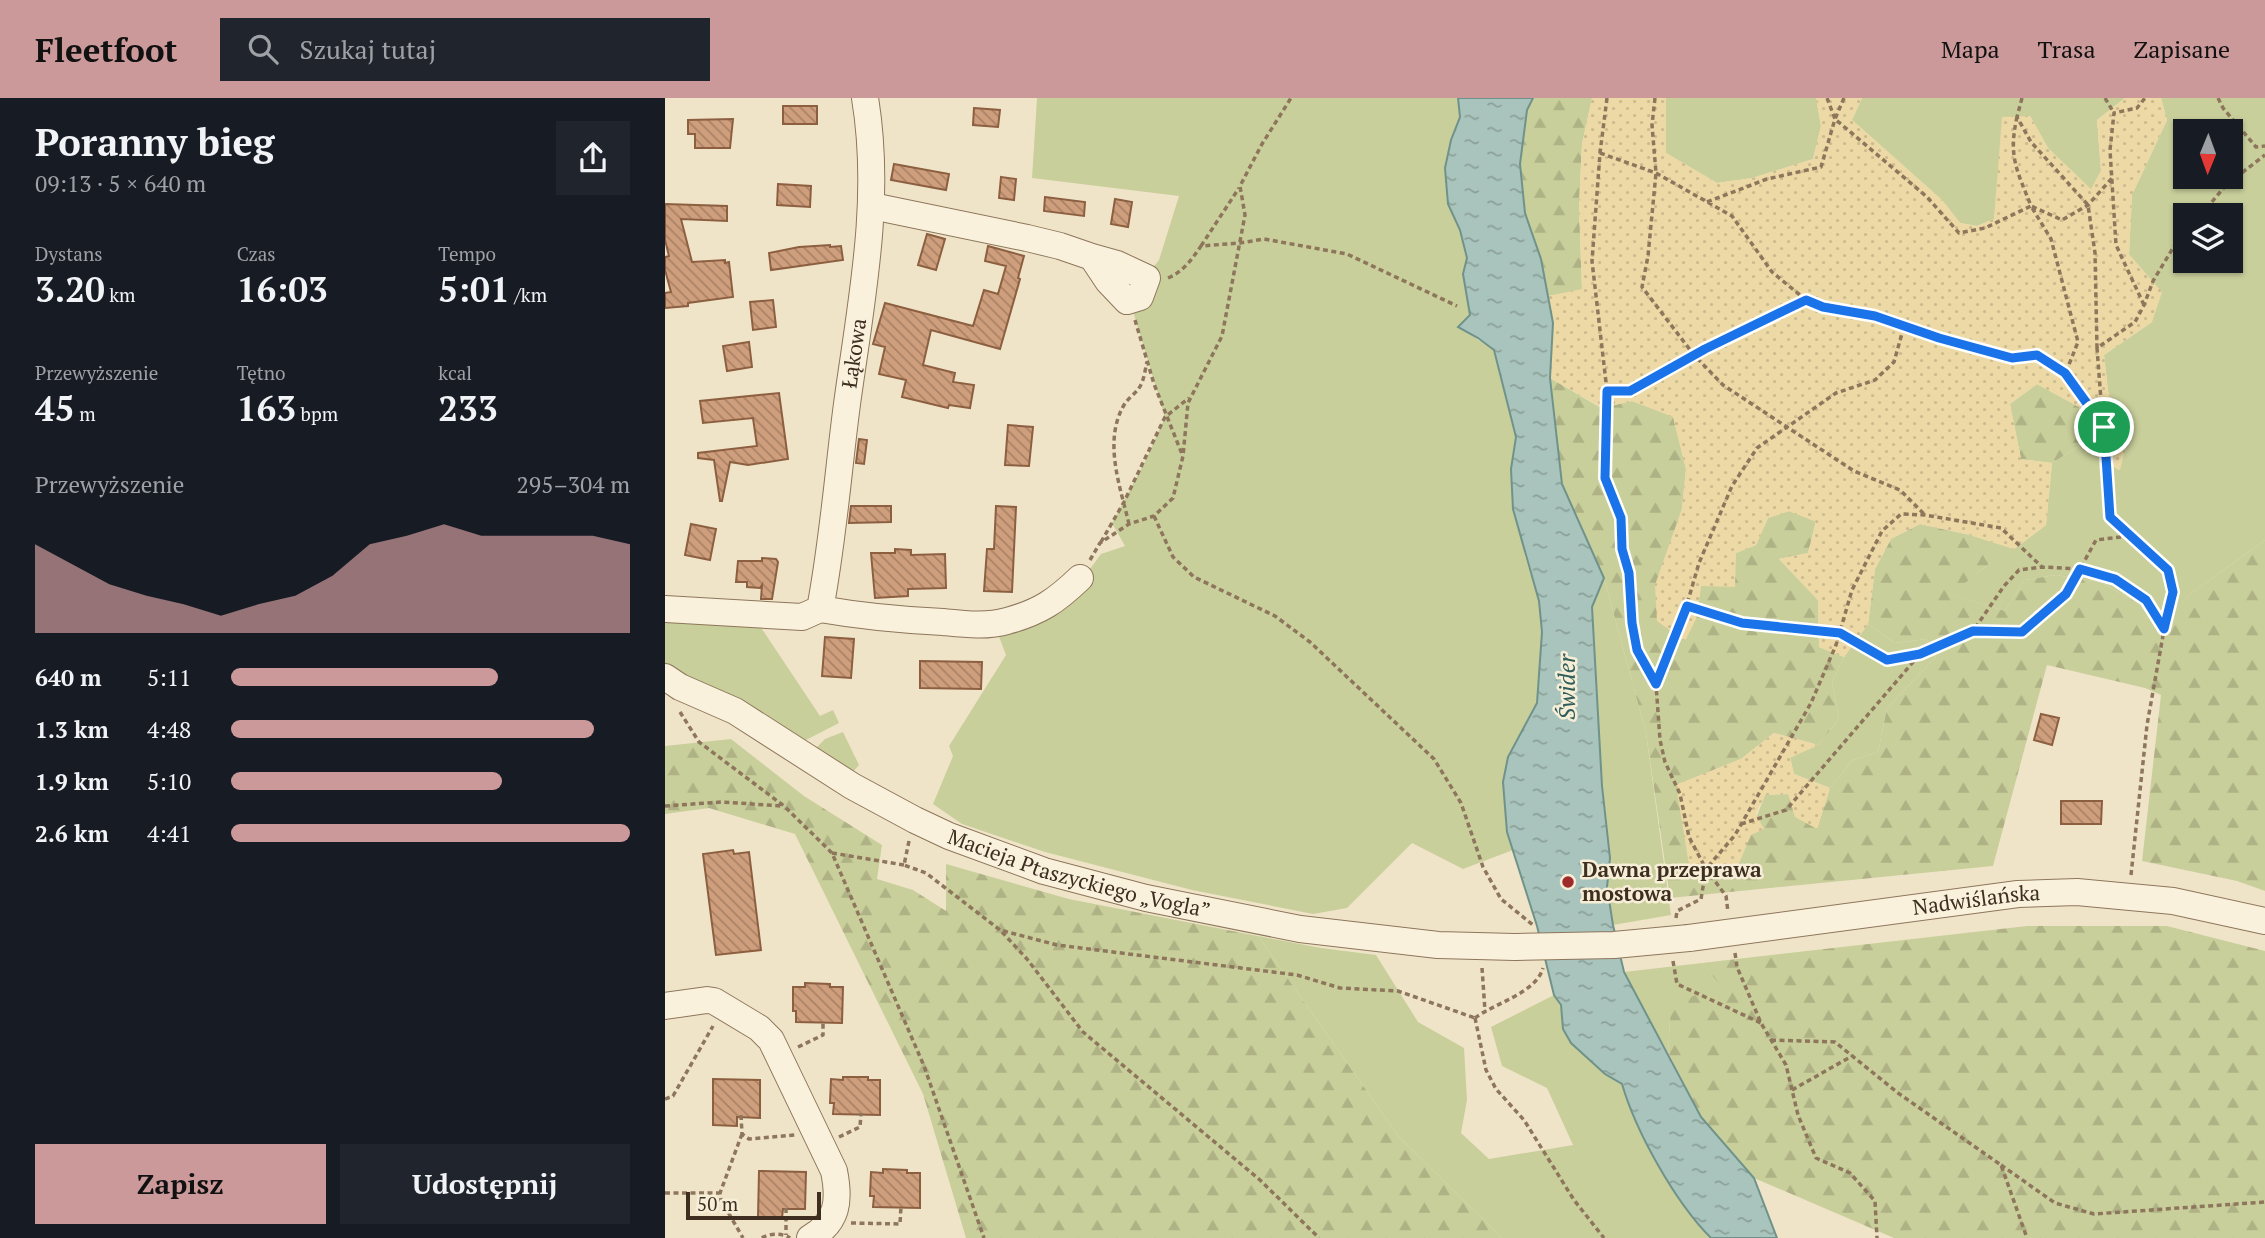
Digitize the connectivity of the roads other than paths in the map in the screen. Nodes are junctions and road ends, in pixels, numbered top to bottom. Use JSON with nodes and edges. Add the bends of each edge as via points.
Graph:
{"nodes":[{"id":1,"x":865,"y":98,"type":"edge"},
{"id":2,"x":872,"y":206,"type":"junction"},
{"id":3,"x":1092,"y":257,"type":"junction"},
{"id":4,"x":1080,"y":578,"type":"road end"},
{"id":5,"x":665,"y":608,"type":"edge"},
{"id":6,"x":820,"y":609,"type":"junction"},
{"id":7,"x":673,"y":690,"type":"edge"},
{"id":8,"x":2265,"y":921,"type":"edge"},
{"id":9,"x":1689,"y":937,"type":"joint"},
{"id":10,"x":665,"y":1006,"type":"edge"},
{"id":11,"x":795,"y":1237,"type":"edge"}],
"edges":[{"from":1,"to":2,"type":"street","name":"Łąkowa"},
{"from":2,"to":3,"type":"street","via":[[1038,240]]},
{"from":2,"to":6,"type":"street","name":"Łąkowa"},
{"from":3,"to":3,"type":"street","via":[[1127,301],[1140,298],[1147,278]]},
{"from":4,"to":6,"type":"street","via":[[1056,600],[1004,622],[964,624]]},
{"from":5,"to":6,"type":"street","via":[[802,617]]},
{"from":7,"to":9,"type":"street","name":"Macieja Ptaszyckiego „Vogla”","bridge":true,"via":[[735,711],[852,786],[949,836],[1044,872],[1146,898],[1300,929],[1438,945],[1614,945]]},
{"from":8,"to":9,"type":"street","name":"Nadwiślańska","via":[[2215,908],[2077,892],[2018,894]]},
{"from":10,"to":11,"type":"street","via":[[714,1001],[771,1040],[837,1184],[833,1219],[826,1228]]}]}
